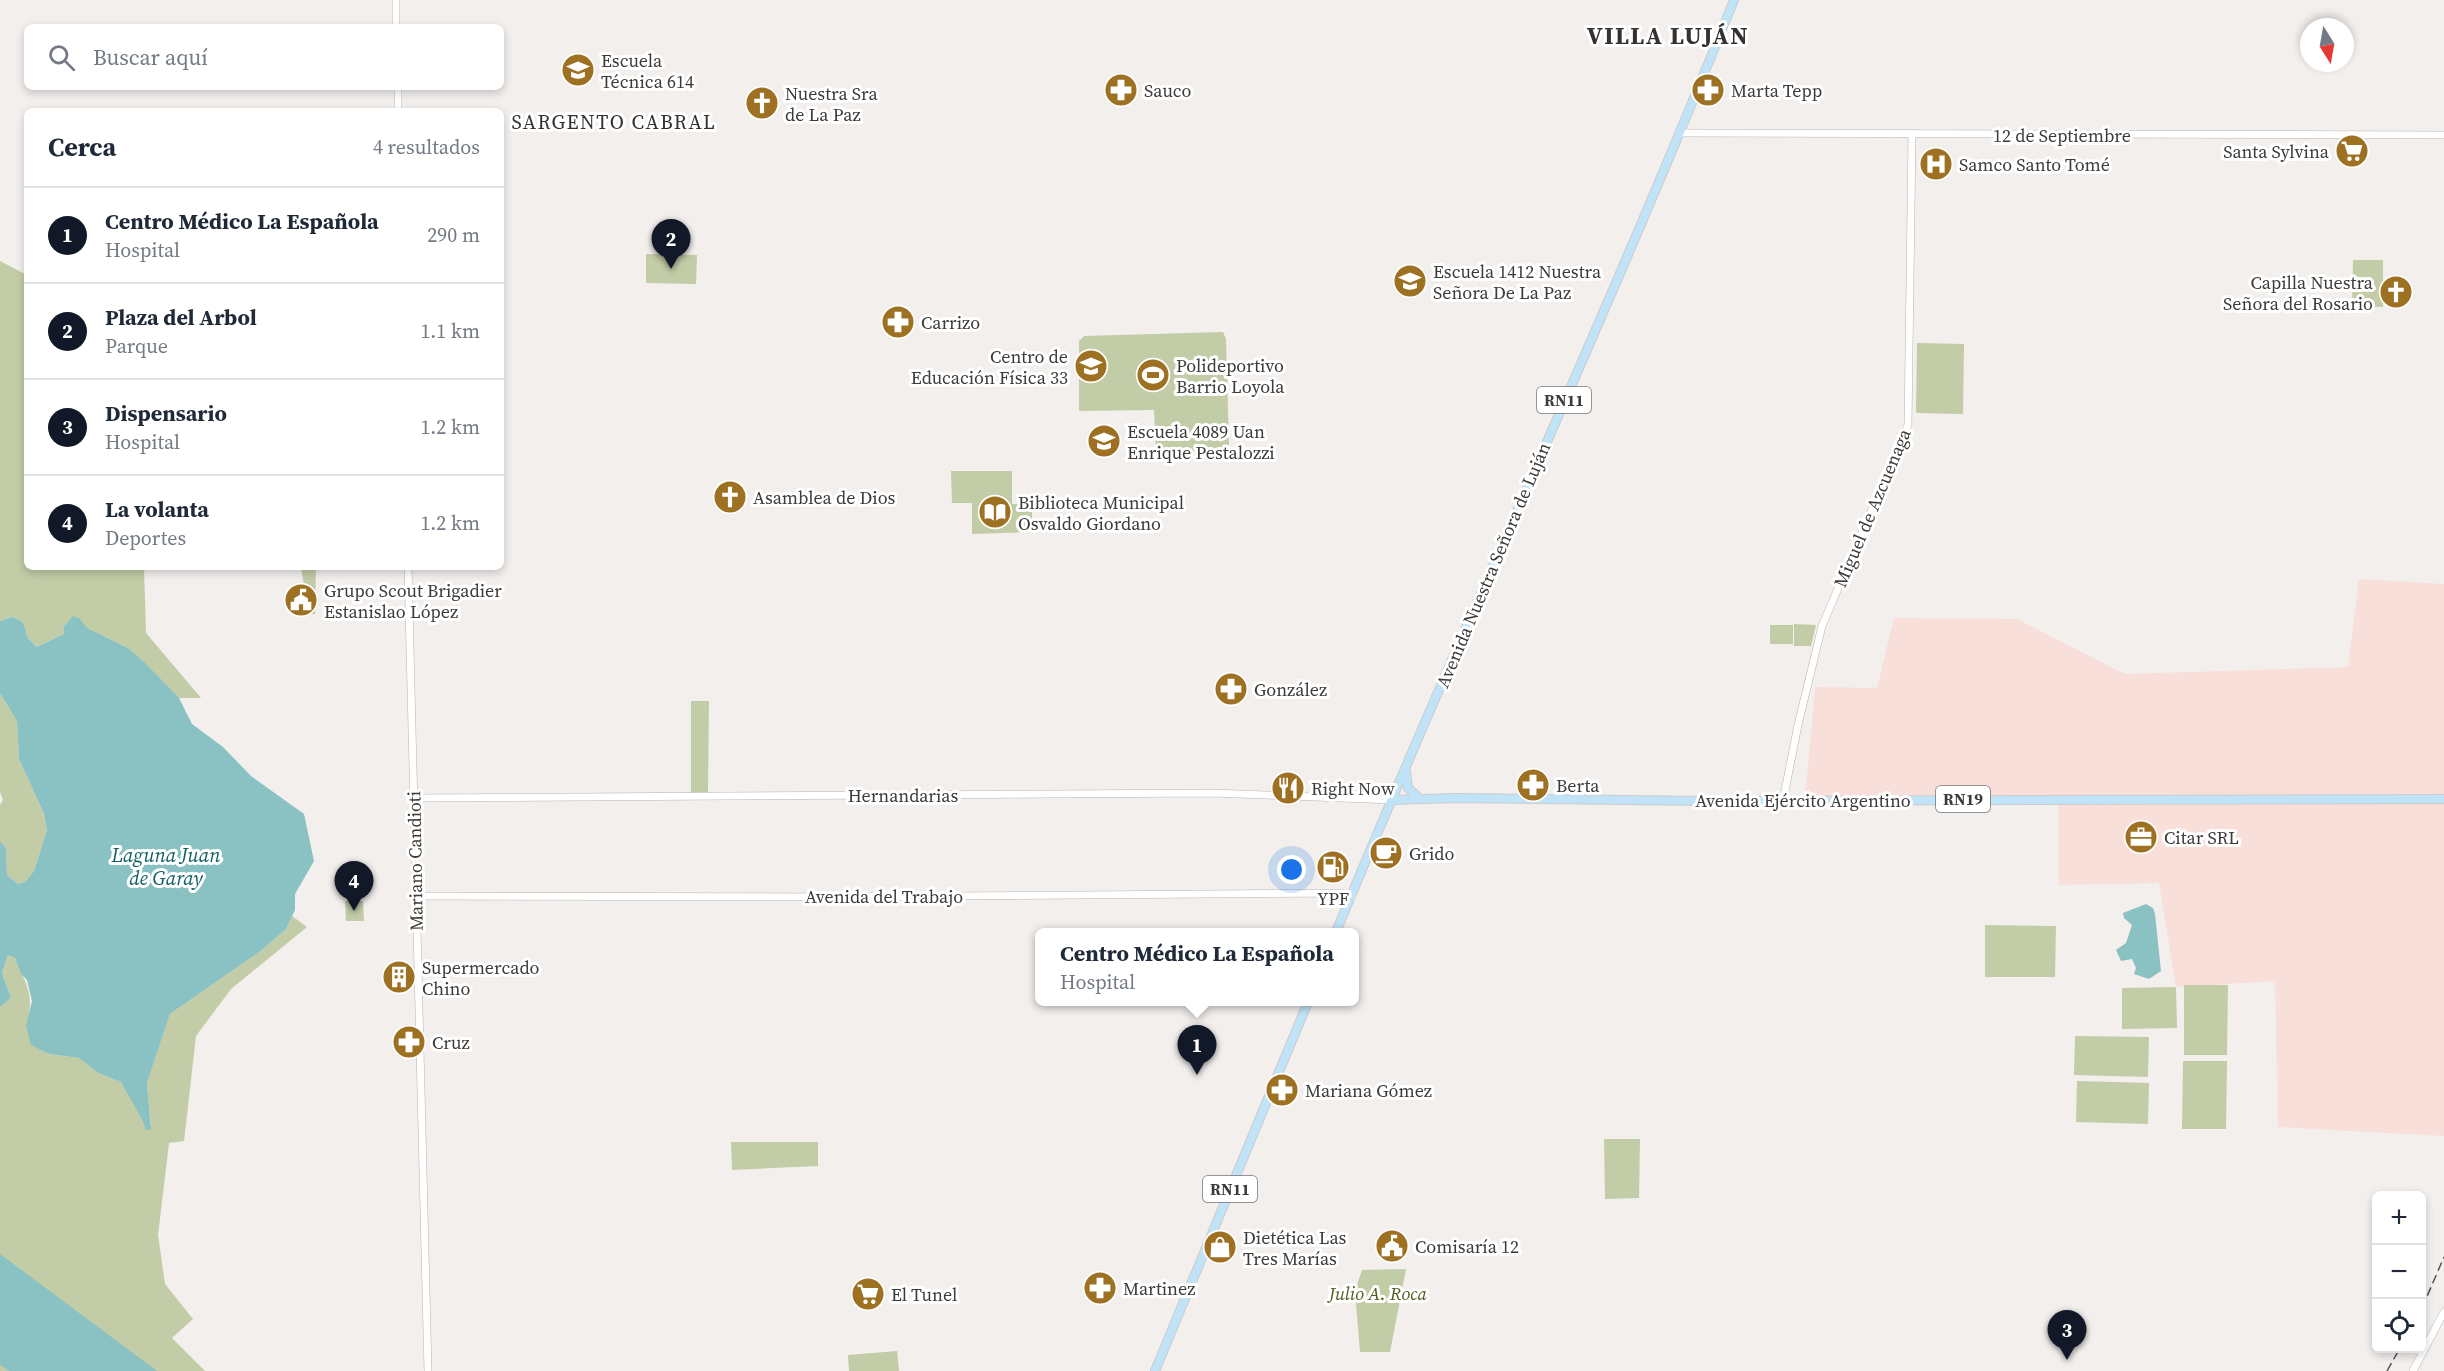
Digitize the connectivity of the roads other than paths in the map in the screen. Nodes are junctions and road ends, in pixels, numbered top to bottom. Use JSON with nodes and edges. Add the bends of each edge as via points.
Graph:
{"nodes":[{"id":1,"x":396,"y":0,"type":"edge"},
{"id":2,"x":1734,"y":0,"type":"edge"},
{"id":3,"x":396,"y":24,"type":"edge"},
{"id":4,"x":398,"y":90,"type":"edge"},
{"id":5,"x":398,"y":108,"type":"edge"},
{"id":6,"x":1679,"y":133,"type":"junction"},
{"id":7,"x":1912,"y":135,"type":"junction"},
{"id":8,"x":2444,"y":135,"type":"edge"},
{"id":9,"x":408,"y":570,"type":"edge"},
{"id":10,"x":1406,"y":767,"type":"junction"},
{"id":11,"x":413,"y":798,"type":"junction"},
{"id":12,"x":1419,"y":798,"type":"junction"},
{"id":13,"x":2444,"y":799,"type":"edge"},
{"id":14,"x":1393,"y":800,"type":"junction"},
{"id":15,"x":1477,"y":800,"type":"junction"},
{"id":16,"x":1783,"y":801,"type":"junction"},
{"id":17,"x":2381,"y":801,"type":"junction"},
{"id":18,"x":2444,"y":804,"type":"edge"},
{"id":19,"x":415,"y":896,"type":"junction"},
{"id":20,"x":1352,"y":896,"type":"junction"},
{"id":21,"x":1338,"y":928,"type":"edge"},
{"id":22,"x":1306,"y":1006,"type":"edge"},
{"id":23,"x":2444,"y":1312,"type":"edge"},
{"id":24,"x":428,"y":1371,"type":"edge"},
{"id":25,"x":1155,"y":1371,"type":"edge"},
{"id":26,"x":2414,"y":1371,"type":"edge"}],
"edges":[{"from":1,"to":3,"type":"street"},
{"from":2,"to":6,"type":"main road","name":"Avenida Nuestra Señora de Luján","number":"RN11"},
{"from":4,"to":5,"type":"street"},
{"from":6,"to":7,"type":"street","name":"12 de Septiembre"},
{"from":6,"to":10,"type":"main road","name":"Avenida Nuestra Señora de Luján","number":"RN11"},
{"from":7,"to":8,"type":"street","name":"12 de Septiembre"},
{"from":7,"to":16,"type":"street","name":"Miguel de Azcuenaga","via":[[1908,425],[1822,626]]},
{"from":9,"to":11,"type":"street","name":"Mariano Candioti"},
{"from":10,"to":12,"type":"main road","via":[[1408,788]]},
{"from":10,"to":14,"type":"main road","name":"Avenida Nuestra Señora de Luján","number":"RN11"},
{"from":11,"to":14,"type":"street","name":"Hernandarias","via":[[1212,793]]},
{"from":11,"to":19,"type":"street","name":"Mariano Candioti"},
{"from":12,"to":14,"type":"main road","name":"Avenida Ejército Argentino","number":"RN19"},
{"from":12,"to":15,"type":"main road","name":"Avenida Ejército Argentino","number":"RN19"},
{"from":13,"to":17,"type":"main road","name":"Avenida Ejército Argentino","number":"RN19"},
{"from":14,"to":15,"type":"main road","name":"Avenida Ejército Argentino","number":"RN19"},
{"from":14,"to":20,"type":"main road","name":"Avenida Nuestra Señora de Luján","number":"RN11"},
{"from":15,"to":16,"type":"main road","name":"Avenida Ejército Argentino","number":"RN19"},
{"from":16,"to":17,"type":"main road","name":"Avenida Ejército Argentino","number":"RN19"},
{"from":17,"to":18,"type":"main road","name":"Avenida Ejército Argentino","number":"RN19"},
{"from":19,"to":20,"type":"street","name":"Avenida del Trabajo"},
{"from":19,"to":24,"type":"street","name":"Mariano Candioti"},
{"from":20,"to":21,"type":"main road","name":"Avenida Nuestra Señora de Luján","number":"RN11"},
{"from":22,"to":25,"type":"main road","number":"RN11"},
{"from":23,"to":26,"type":"street"}]}
